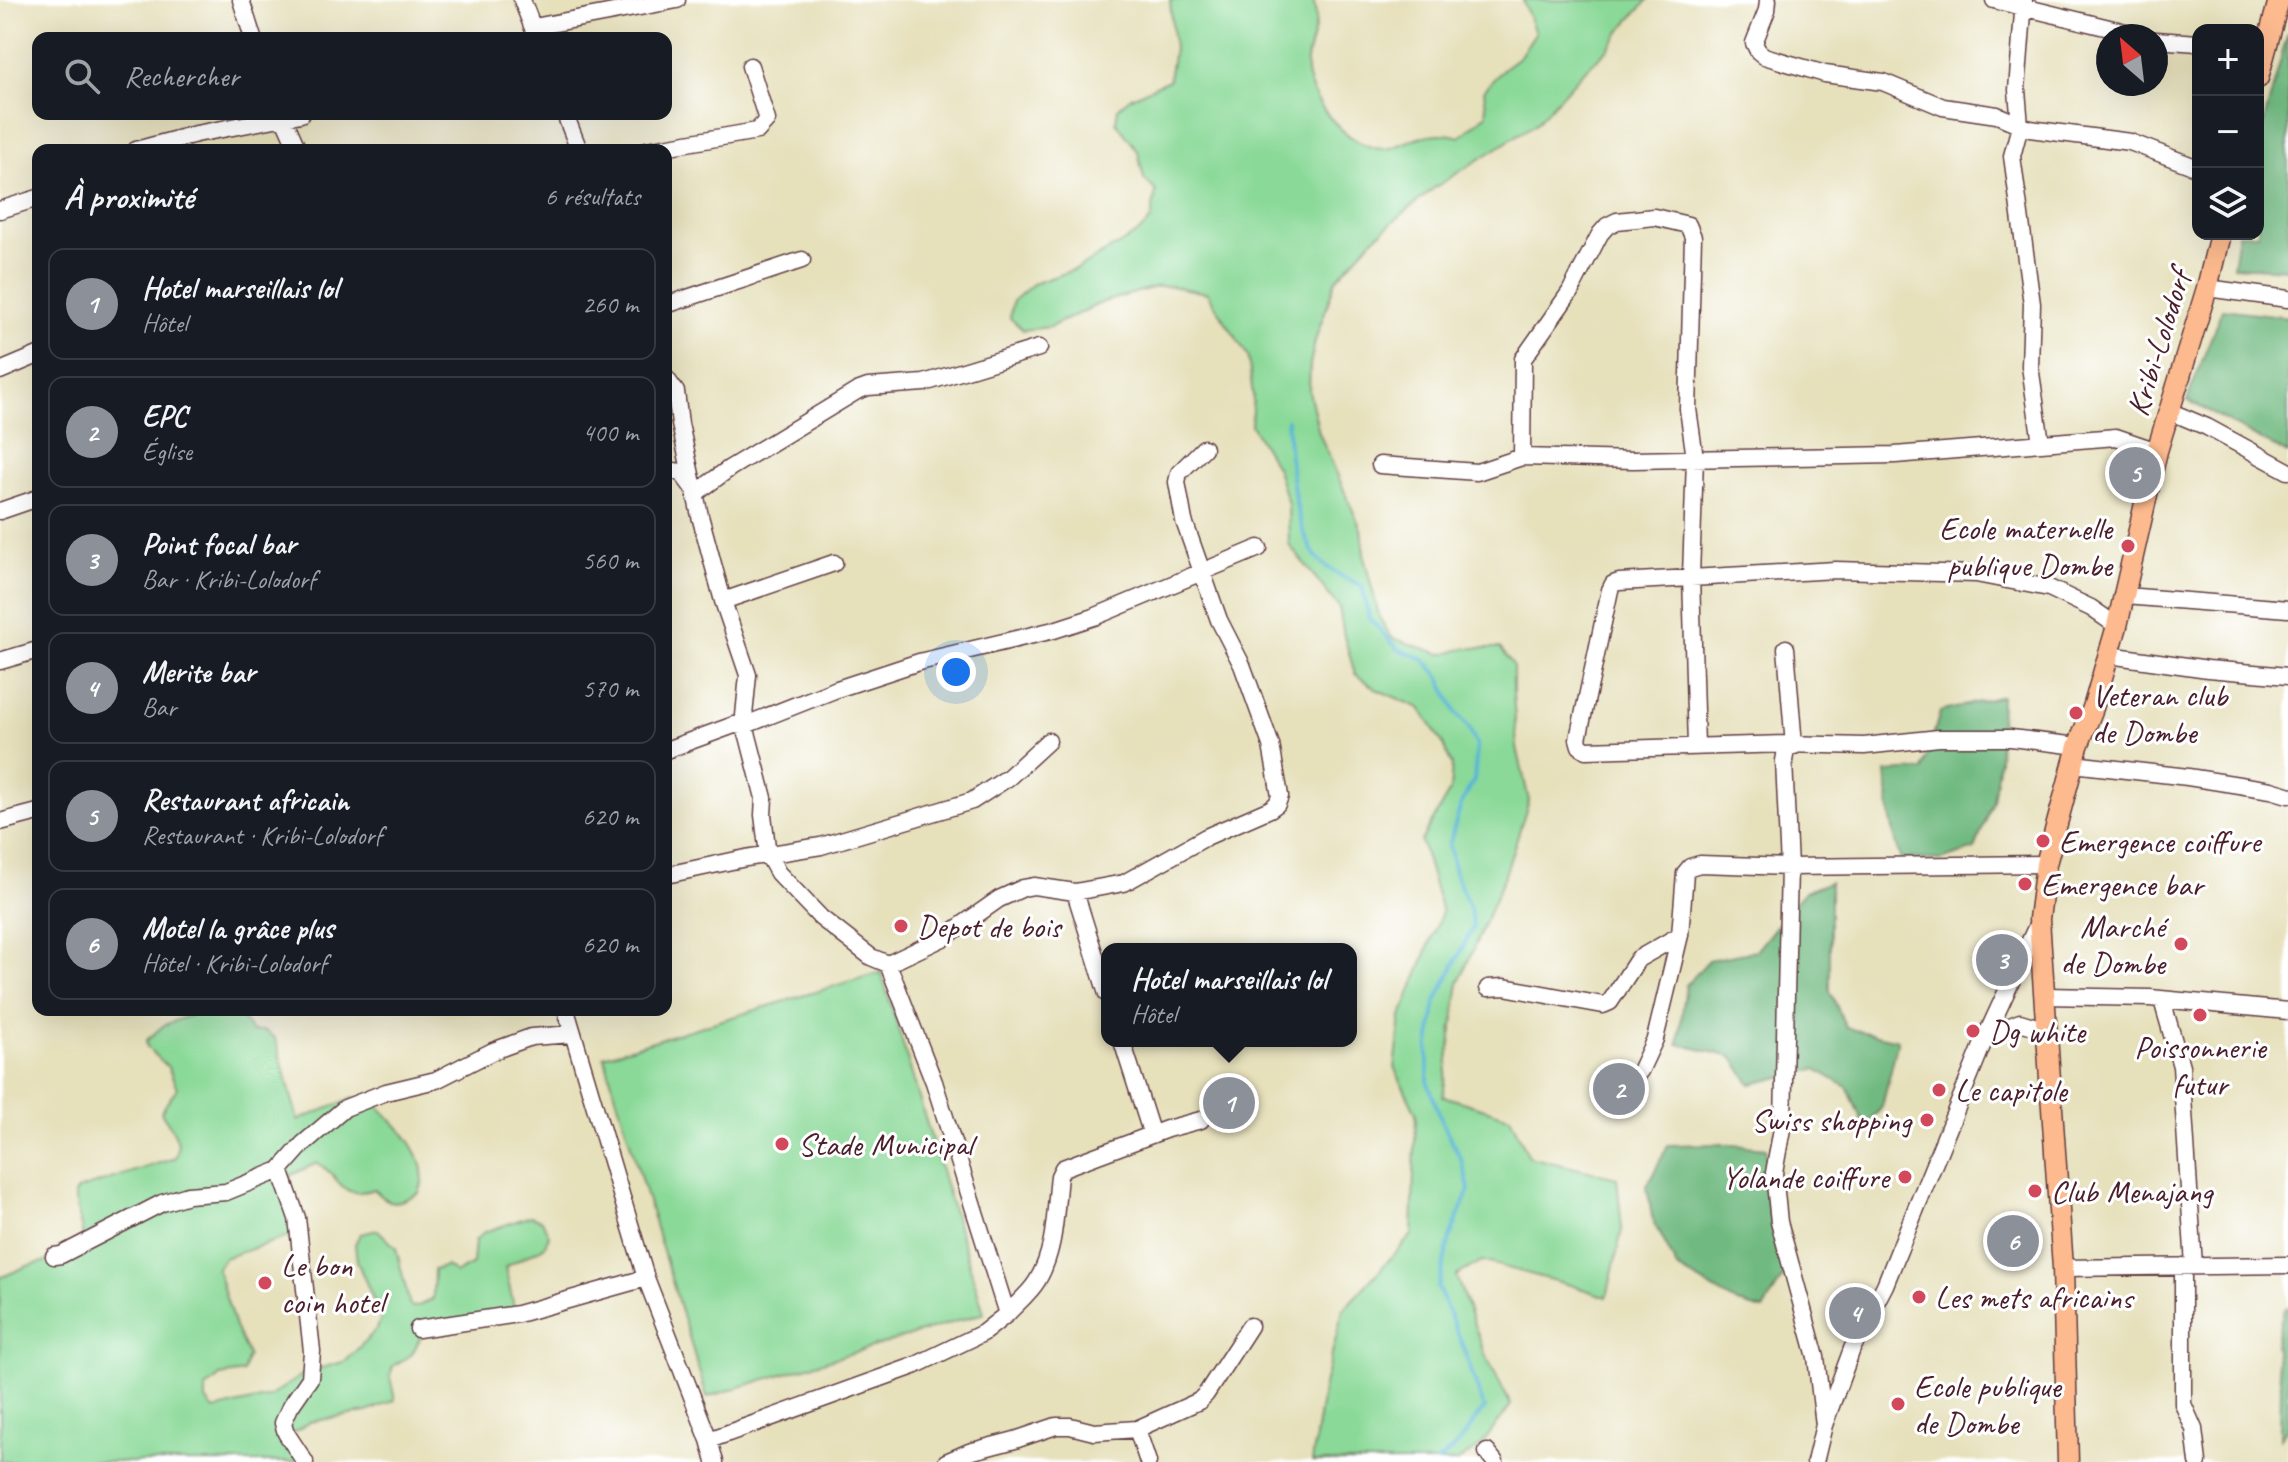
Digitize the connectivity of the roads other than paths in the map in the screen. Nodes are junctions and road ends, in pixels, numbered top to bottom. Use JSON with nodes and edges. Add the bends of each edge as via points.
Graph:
{"nodes":[{"id":1,"x":241,"y":0,"type":"edge"},
{"id":2,"x":522,"y":0,"type":"edge"},
{"id":3,"x":677,"y":0,"type":"edge"},
{"id":4,"x":1768,"y":0,"type":"edge"},
{"id":5,"x":1994,"y":0,"type":"edge"},
{"id":6,"x":2279,"y":0,"type":"edge"},
{"id":7,"x":2024,"y":4,"type":"edge"},
{"id":8,"x":2098,"y":24,"type":"edge"},
{"id":9,"x":251,"y":32,"type":"edge"},
{"id":10,"x":535,"y":32,"type":"edge"},
{"id":11,"x":539,"y":32,"type":"edge"},
{"id":12,"x":2168,"y":41,"type":"edge"},
{"id":13,"x":2192,"y":43,"type":"edge"},
{"id":14,"x":2264,"y":54,"type":"edge"},
{"id":15,"x":750,"y":66,"type":"dead end"},
{"id":16,"x":264,"y":120,"type":"edge"},
{"id":17,"x":285,"y":120,"type":"edge"},
{"id":18,"x":567,"y":120,"type":"edge"},
{"id":19,"x":2020,"y":126,"type":"junction"},
{"id":20,"x":158,"y":144,"type":"edge"},
{"id":21,"x":295,"y":144,"type":"edge"},
{"id":22,"x":577,"y":144,"type":"edge"},
{"id":23,"x":672,"y":146,"type":"edge"},
{"id":24,"x":2192,"y":165,"type":"edge"},
{"id":25,"x":32,"y":200,"type":"edge"},
{"id":26,"x":0,"y":210,"type":"edge"},
{"id":27,"x":2219,"y":240,"type":"edge"},
{"id":28,"x":802,"y":260,"type":"dead end"},
{"id":29,"x":2207,"y":288,"type":"junction"},
{"id":30,"x":2288,"y":299,"type":"edge"},
{"id":31,"x":672,"y":303,"type":"edge"},
{"id":32,"x":1039,"y":348,"type":"dead end"},
{"id":33,"x":32,"y":358,"type":"edge"},
{"id":34,"x":0,"y":371,"type":"edge"},
{"id":35,"x":672,"y":386,"type":"edge"},
{"id":36,"x":2169,"y":411,"type":"junction"},
{"id":37,"x":2041,"y":443,"type":"junction"},
{"id":38,"x":1204,"y":448,"type":"dead end"},
{"id":39,"x":2157,"y":451,"type":"junction"},
{"id":40,"x":1522,"y":457,"type":"junction"},
{"id":41,"x":1695,"y":458,"type":"junction"},
{"id":42,"x":1380,"y":465,"type":"dead end"},
{"id":43,"x":672,"y":471,"type":"edge"},
{"id":44,"x":2288,"y":471,"type":"edge"},
{"id":45,"x":696,"y":492,"type":"junction"},
{"id":46,"x":32,"y":500,"type":"edge"},
{"id":47,"x":0,"y":511,"type":"edge"},
{"id":48,"x":1259,"y":548,"type":"dead end"},
{"id":49,"x":834,"y":563,"type":"dead end"},
{"id":50,"x":1201,"y":573,"type":"junction"},
{"id":51,"x":1691,"y":576,"type":"junction"},
{"id":52,"x":2125,"y":596,"type":"junction"},
{"id":53,"x":723,"y":601,"type":"junction"},
{"id":54,"x":2288,"y":609,"type":"edge"},
{"id":55,"x":2117,"y":626,"type":"junction"},
{"id":56,"x":1786,"y":648,"type":"dead end"},
{"id":57,"x":32,"y":652,"type":"edge"},
{"id":58,"x":2109,"y":655,"type":"junction"},
{"id":59,"x":0,"y":661,"type":"edge"},
{"id":60,"x":2288,"y":676,"type":"edge"},
{"id":61,"x":743,"y":726,"type":"junction"},
{"id":62,"x":1048,"y":741,"type":"dead end"},
{"id":63,"x":1790,"y":745,"type":"junction"},
{"id":64,"x":1696,"y":746,"type":"junction"},
{"id":65,"x":672,"y":748,"type":"edge"},
{"id":66,"x":2075,"y":755,"type":"junction"},
{"id":67,"x":2288,"y":795,"type":"edge"},
{"id":68,"x":32,"y":814,"type":"edge"},
{"id":69,"x":0,"y":822,"type":"edge"},
{"id":70,"x":768,"y":855,"type":"junction"},
{"id":71,"x":2046,"y":864,"type":"junction"},
{"id":72,"x":1789,"y":867,"type":"junction"},
{"id":73,"x":672,"y":874,"type":"edge"},
{"id":74,"x":1075,"y":892,"type":"junction"},
{"id":75,"x":2039,"y":919,"type":"junction"},
{"id":76,"x":1680,"y":935,"type":"junction"},
{"id":77,"x":888,"y":964,"type":"junction"},
{"id":78,"x":1101,"y":975,"type":"edge"},
{"id":79,"x":1488,"y":988,"type":"dead end"},
{"id":80,"x":2044,"y":996,"type":"junction"},
{"id":81,"x":2162,"y":1000,"type":"junction"},
{"id":82,"x":2288,"y":1011,"type":"edge"},
{"id":83,"x":568,"y":1016,"type":"edge"},
{"id":84,"x":2047,"y":1030,"type":"junction"},
{"id":85,"x":573,"y":1034,"type":"junction"},
{"id":86,"x":1986,"y":1036,"type":"junction"},
{"id":87,"x":1124,"y":1047,"type":"edge"},
{"id":88,"x":1640,"y":1071,"type":"dead end"},
{"id":89,"x":1201,"y":1120,"type":"dead end"},
{"id":90,"x":1152,"y":1135,"type":"junction"},
{"id":91,"x":280,"y":1170,"type":"junction"},
{"id":92,"x":54,"y":1256,"type":"dead end"},
{"id":93,"x":2288,"y":1265,"type":"edge"},
{"id":94,"x":2189,"y":1266,"type":"junction"},
{"id":95,"x":2063,"y":1268,"type":"junction"},
{"id":96,"x":646,"y":1278,"type":"junction"},
{"id":97,"x":1007,"y":1314,"type":"junction"},
{"id":98,"x":1250,"y":1326,"type":"dead end"},
{"id":99,"x":418,"y":1329,"type":"dead end"},
{"id":100,"x":1824,"y":1425,"type":"junction"},
{"id":101,"x":1137,"y":1429,"type":"junction"},
{"id":102,"x":709,"y":1440,"type":"junction"},
{"id":103,"x":305,"y":1462,"type":"edge"},
{"id":104,"x":715,"y":1462,"type":"edge"},
{"id":105,"x":946,"y":1462,"type":"edge"},
{"id":106,"x":1148,"y":1462,"type":"edge"},
{"id":107,"x":1815,"y":1462,"type":"edge"},
{"id":108,"x":2068,"y":1462,"type":"edge"},
{"id":109,"x":2198,"y":1462,"type":"edge"}],
"edges":[{"from":1,"to":9,"type":"street"},
{"from":2,"to":10,"type":"street"},
{"from":3,"to":11,"type":"street"},
{"from":4,"to":19,"type":"street","via":[[1754,43],[1764,56],[1825,74],[1883,82],[1943,107],[1997,115]]},
{"from":5,"to":7,"type":"street"},
{"from":6,"to":14,"type":"main road"},
{"from":7,"to":8,"type":"street"},
{"from":7,"to":19,"type":"street","via":[[2017,90]]},
{"from":12,"to":13,"type":"street"},
{"from":15,"to":23,"type":"street","via":[[767,120],[763,127]]},
{"from":16,"to":20,"type":"street"},
{"from":17,"to":21,"type":"street"},
{"from":18,"to":22,"type":"street"},
{"from":19,"to":24,"type":"street","via":[[2130,142]]},
{"from":19,"to":37,"type":"street","via":[[2012,156],[2032,304],[2030,366]]},
{"from":25,"to":26,"type":"street"},
{"from":27,"to":29,"type":"main road","name":"Kribi-Lolodorf"},
{"from":28,"to":31,"type":"street"},
{"from":29,"to":30,"type":"street"},
{"from":29,"to":36,"type":"main road","name":"Kribi-Lolodorf"},
{"from":32,"to":45,"type":"street","via":[[924,383],[857,391]]},
{"from":33,"to":34,"type":"street"},
{"from":35,"to":45,"type":"street"},
{"from":36,"to":39,"type":"main road","name":"Kribi-Lolodorf"},
{"from":36,"to":44,"type":"street"},
{"from":37,"to":39,"type":"street","via":[[2116,437]]},
{"from":37,"to":41,"type":"street","via":[[1895,455]]},
{"from":38,"to":50,"type":"street","via":[[1182,468],[1177,482]]},
{"from":39,"to":52,"type":"main road","name":"Kribi-Lolodorf"},
{"from":40,"to":41,"type":"street"},
{"from":40,"to":41,"type":"street","via":[[1523,359],[1607,226],[1654,217],[1688,225],[1693,237],[1688,409]]},
{"from":40,"to":42,"type":"street","via":[[1477,472]]},
{"from":41,"to":51,"type":"street"},
{"from":43,"to":45,"type":"street","via":[[681,472]]},
{"from":45,"to":53,"type":"street"},
{"from":46,"to":47,"type":"street"},
{"from":48,"to":50,"type":"street"},
{"from":49,"to":53,"type":"street"},
{"from":50,"to":61,"type":"street","via":[[1094,617],[919,662]]},
{"from":50,"to":74,"type":"street","via":[[1271,745],[1280,796],[1270,809],[1124,883]]},
{"from":51,"to":55,"type":"street","via":[[1836,570],[1976,574],[2049,588]]},
{"from":51,"to":64,"type":"street"},
{"from":51,"to":64,"type":"street","via":[[1613,584],[1578,739],[1586,750]]},
{"from":52,"to":54,"type":"street"},
{"from":52,"to":55,"type":"main road","name":"Kribi-Lolodorf"},
{"from":53,"to":61,"type":"street","via":[[748,675]]},
{"from":55,"to":58,"type":"main road","name":"Kribi-Lolodorf"},
{"from":56,"to":63,"type":"street"},
{"from":57,"to":59,"type":"street"},
{"from":58,"to":60,"type":"street"},
{"from":58,"to":66,"type":"main road","name":"Kribi-Lolodorf"},
{"from":61,"to":65,"type":"street"},
{"from":61,"to":70,"type":"street","via":[[764,798]]},
{"from":62,"to":70,"type":"street","via":[[1009,777],[972,801],[821,846]]},
{"from":63,"to":64,"type":"street"},
{"from":63,"to":66,"type":"street","via":[[2011,738]]},
{"from":63,"to":72,"type":"street","via":[[1784,761]]},
{"from":66,"to":67,"type":"street"},
{"from":66,"to":71,"type":"main road","name":"Kribi-Lolodorf"},
{"from":68,"to":69,"type":"street"},
{"from":70,"to":73,"type":"street"},
{"from":70,"to":77,"type":"street","via":[[821,918]]},
{"from":71,"to":72,"type":"street"},
{"from":71,"to":75,"type":"main road","name":"Kribi-Lolodorf"},
{"from":72,"to":76,"type":"street","via":[[1690,867],[1685,873]]},
{"from":72,"to":100,"type":"street","via":[[1783,1123],[1774,1173],[1779,1222],[1816,1357]]},
{"from":74,"to":77,"type":"street","via":[[1023,888],[945,937]]},
{"from":74,"to":78,"type":"street"},
{"from":75,"to":80,"type":"main road","name":"Kribi-Lolodorf"},
{"from":75,"to":86,"type":"street"},
{"from":76,"to":79,"type":"street","via":[[1638,959],[1617,995],[1603,1005]]},
{"from":76,"to":88,"type":"street","via":[[1655,1039]]},
{"from":77,"to":97,"type":"street","via":[[934,1082]]},
{"from":80,"to":81,"type":"street"},
{"from":80,"to":84,"type":"main road","name":"Kribi-Lolodorf"},
{"from":81,"to":82,"type":"street"},
{"from":81,"to":94,"type":"street","via":[[2181,1066]]},
{"from":83,"to":85,"type":"street"},
{"from":84,"to":86,"type":"street","via":[[2020,1022]]},
{"from":84,"to":95,"type":"main road","name":"Kribi-Lolodorf"},
{"from":85,"to":91,"type":"street","via":[[531,1037],[436,1080],[345,1108]]},
{"from":85,"to":96,"type":"street"},
{"from":86,"to":100,"type":"street"},
{"from":87,"to":90,"type":"street"},
{"from":89,"to":90,"type":"street"},
{"from":90,"to":97,"type":"street","via":[[1063,1168],[1052,1245],[1036,1283]]},
{"from":91,"to":92,"type":"street","via":[[226,1192],[162,1203]]},
{"from":91,"to":103,"type":"street","via":[[297,1218],[312,1351],[310,1378],[283,1423]]},
{"from":93,"to":94,"type":"street"},
{"from":94,"to":95,"type":"street"},
{"from":94,"to":109,"type":"street","via":[[2183,1404],[2194,1429]]},
{"from":95,"to":108,"type":"main road","name":"Kribi-Lolodorf"},
{"from":96,"to":99,"type":"street","via":[[518,1314]]},
{"from":96,"to":102,"type":"street"},
{"from":97,"to":102,"type":"street","via":[[983,1333],[914,1366]]},
{"from":98,"to":101,"type":"street","via":[[1199,1401]]},
{"from":100,"to":107,"type":"street"},
{"from":101,"to":105,"type":"street","via":[[1094,1432],[1056,1426]]},
{"from":101,"to":106,"type":"street"},
{"from":102,"to":104,"type":"street"}]}
